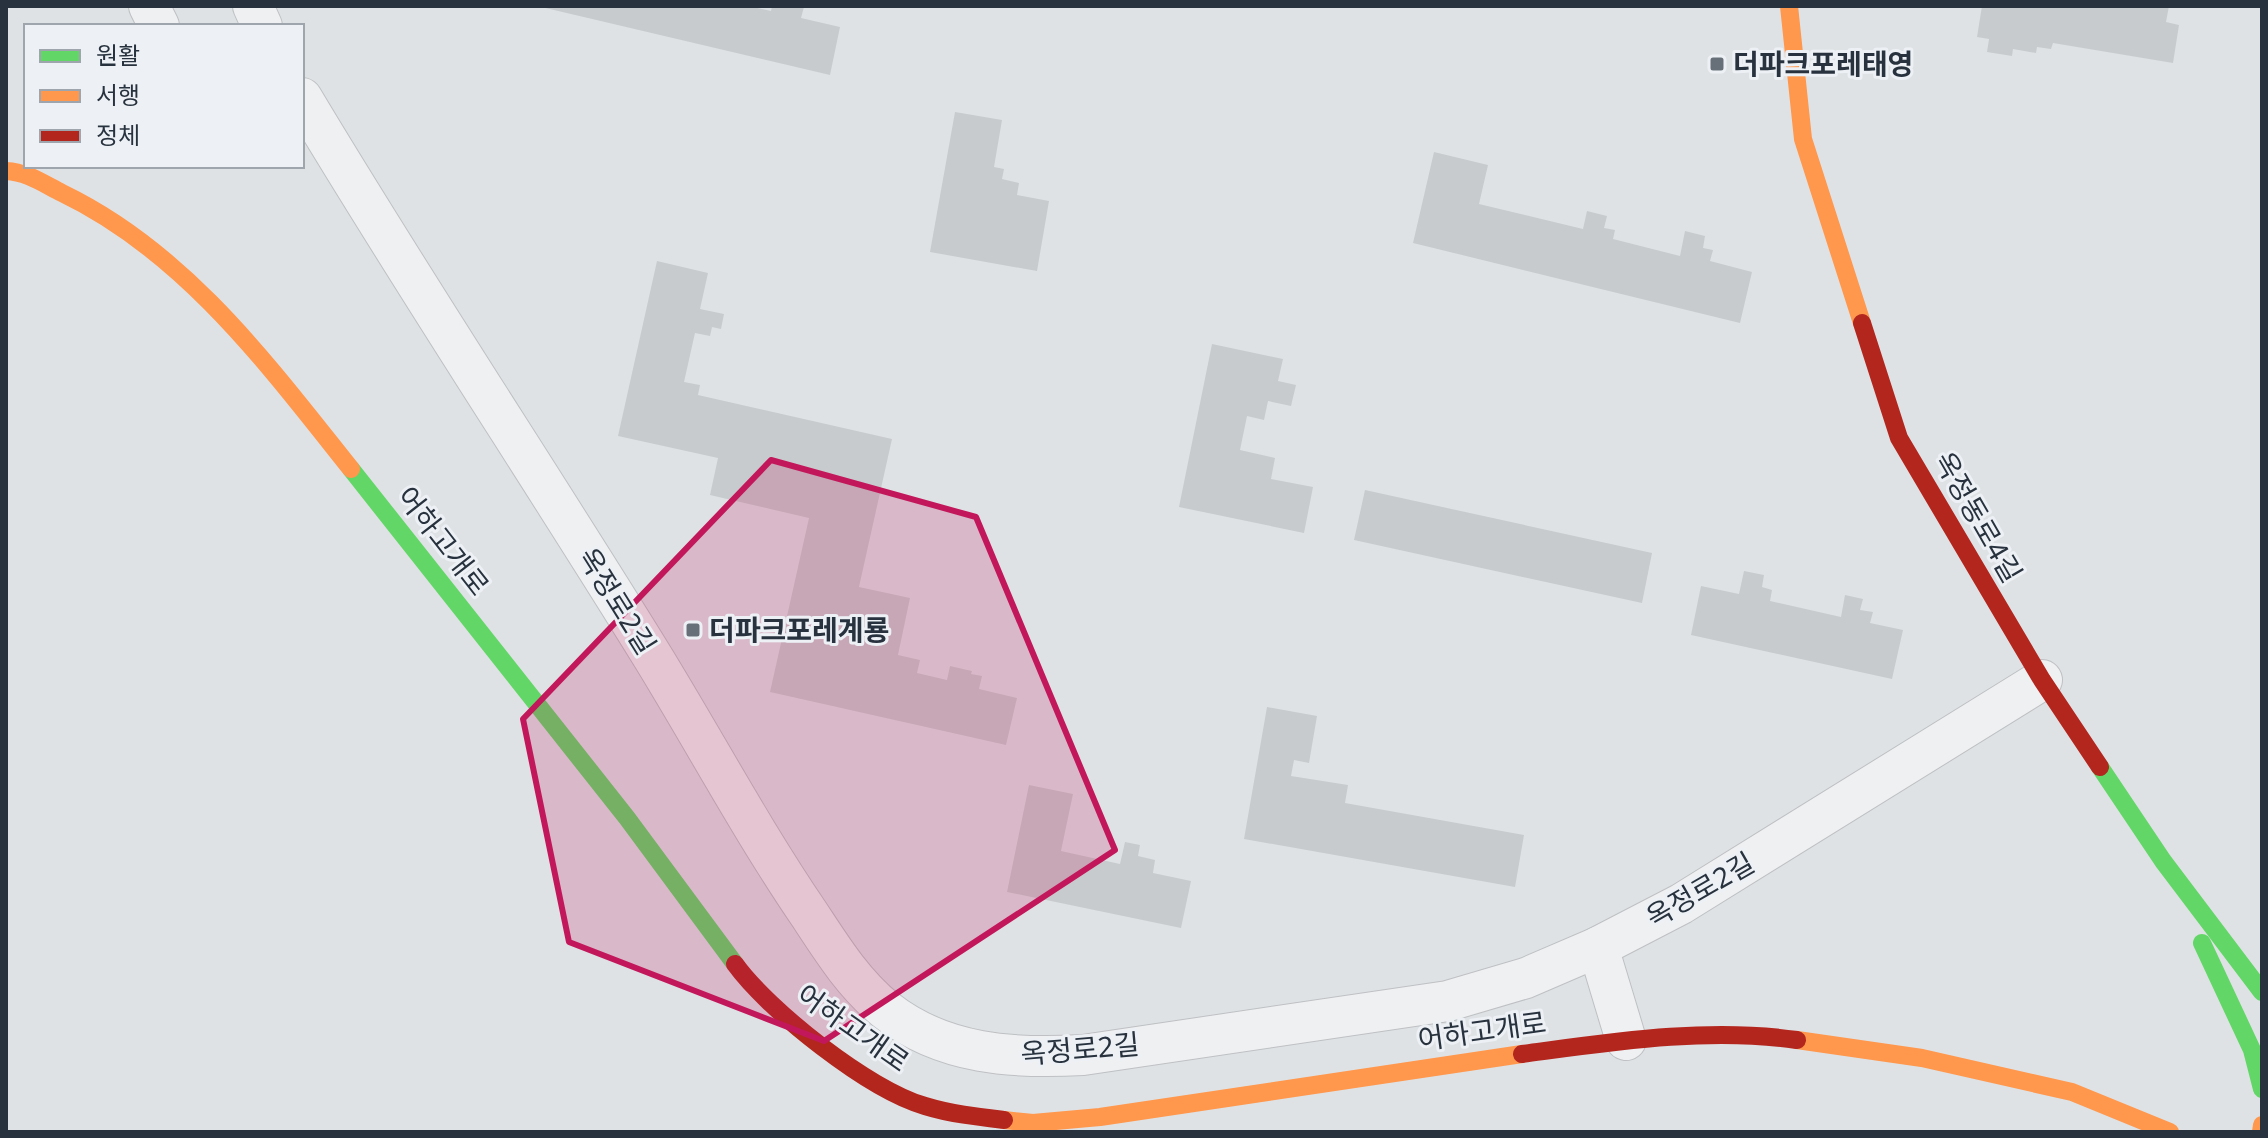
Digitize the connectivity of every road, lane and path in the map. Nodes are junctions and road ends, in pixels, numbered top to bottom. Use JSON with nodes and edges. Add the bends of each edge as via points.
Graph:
{"nodes":[{"id":1,"x":149,"y":6,"type":"edge"},
{"id":2,"x":1789,"y":6,"type":"edge"},
{"id":3,"x":158,"y":24,"type":"edge"},
{"id":4,"x":304,"y":101,"type":"edge"},
{"id":5,"x":18,"y":170,"type":"edge"},
{"id":6,"x":2042,"y":680,"type":"junction"},
{"id":7,"x":2163,"y":861,"type":"junction"},
{"id":8,"x":2225,"y":912,"type":"dead end"},
{"id":9,"x":1598,"y":947,"type":"junction"},
{"id":10,"x":2262,"y":992,"type":"edge"},
{"id":11,"x":1626,"y":1040,"type":"junction"},
{"id":12,"x":2262,"y":1089,"type":"edge"},
{"id":13,"x":2262,"y":1125,"type":"edge"},
{"id":14,"x":2170,"y":1132,"type":"edge"},
{"id":15,"x":2261,"y":1132,"type":"edge"}],
"edges":[{"from":1,"to":3,"type":"street"},
{"from":2,"to":6,"type":"street","name":"옥정동로4길","via":[[1803,139],[1899,438]]},
{"from":4,"to":9,"type":"street","name":"옥정로2길","via":[[655,660],[787,882],[851,977],[916,1030],[991,1054],[1083,1055],[1448,1001],[1526,978]]},
{"from":5,"to":11,"type":"street","name":"어하고개로","via":[[129,231],[216,306],[608,794],[744,977],[788,1019],[878,1086],[923,1106],[1033,1123]]},
{"from":6,"to":7,"type":"street","name":"옥정동로4길"},
{"from":6,"to":9,"type":"street","name":"옥정로2길","via":[[1681,904]]},
{"from":7,"to":8,"type":"street"},
{"from":7,"to":10,"type":"street","name":"옥정동로4길"},
{"from":7,"to":12,"type":"street","via":[[2252,1050]]},
{"from":9,"to":11,"type":"street"},
{"from":11,"to":14,"type":"street","name":"어하고개로","via":[[1762,1035],[1922,1058],[2072,1092]]},
{"from":13,"to":15,"type":"street"}]}
